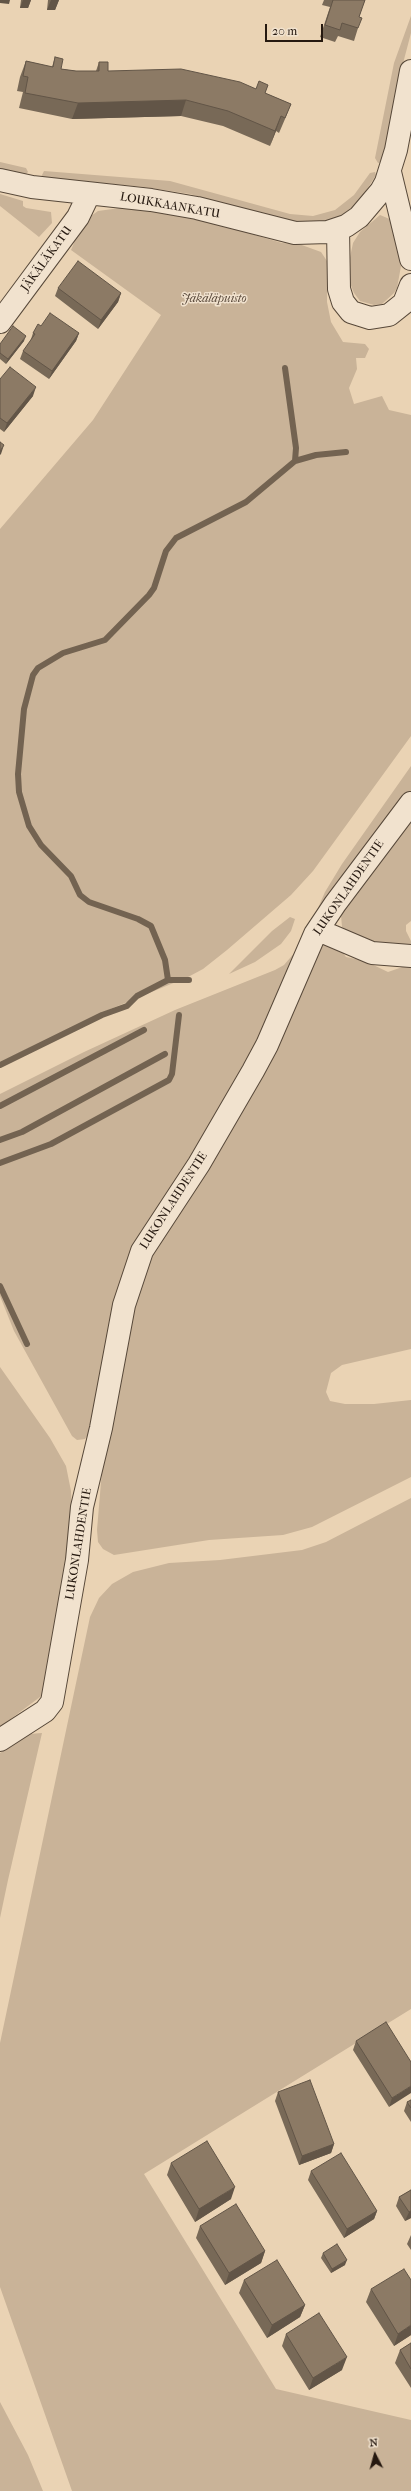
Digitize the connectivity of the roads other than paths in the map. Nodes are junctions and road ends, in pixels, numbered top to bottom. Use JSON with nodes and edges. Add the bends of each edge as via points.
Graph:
{"nodes":[{"id":1,"x":411,"y":71,"type":"edge"},
{"id":2,"x":390,"y":172,"type":"junction"},
{"id":3,"x":0,"y":180,"type":"edge"},
{"id":4,"x":411,"y":188,"type":"edge"},
{"id":5,"x":89,"y":194,"type":"junction"},
{"id":6,"x":338,"y":230,"type":"junction"},
{"id":7,"x":411,"y":259,"type":"edge"},
{"id":8,"x":411,"y":284,"type":"edge"},
{"id":9,"x":0,"y":322,"type":"edge"},
{"id":10,"x":411,"y":803,"type":"edge"},
{"id":11,"x":318,"y":930,"type":"junction"},
{"id":12,"x":411,"y":956,"type":"edge"},
{"id":13,"x":0,"y":1740,"type":"edge"}],
"edges":[{"from":1,"to":2,"type":"street"},
{"from":2,"to":4,"type":"street"},
{"from":2,"to":6,"type":"street","via":[[381,191],[367,208],[352,222]]},
{"from":2,"to":7,"type":"street"},
{"from":3,"to":5,"type":"street","name":"LOUKKAANKATU"},
{"from":5,"to":6,"type":"street","name":"LOUKKAANKATU","via":[[152,200],[197,208],[295,233],[317,234]]},
{"from":5,"to":9,"type":"street","name":"JÄKÄLÄKATU","via":[[78,217]]},
{"from":6,"to":8,"type":"street","via":[[339,289],[343,302],[351,312],[370,318],[389,314],[404,303]]},
{"from":10,"to":11,"type":"street","name":"LUKONLAHDENTIE"},
{"from":11,"to":12,"type":"street","via":[[372,953]]},
{"from":11,"to":13,"type":"street","name":"LUKONLAHDENTIE","via":[[253,1071],[199,1164],[147,1240],[135,1267],[124,1305],[101,1428],[82,1507],[77,1560],[52,1702],[45,1711]]}]}
